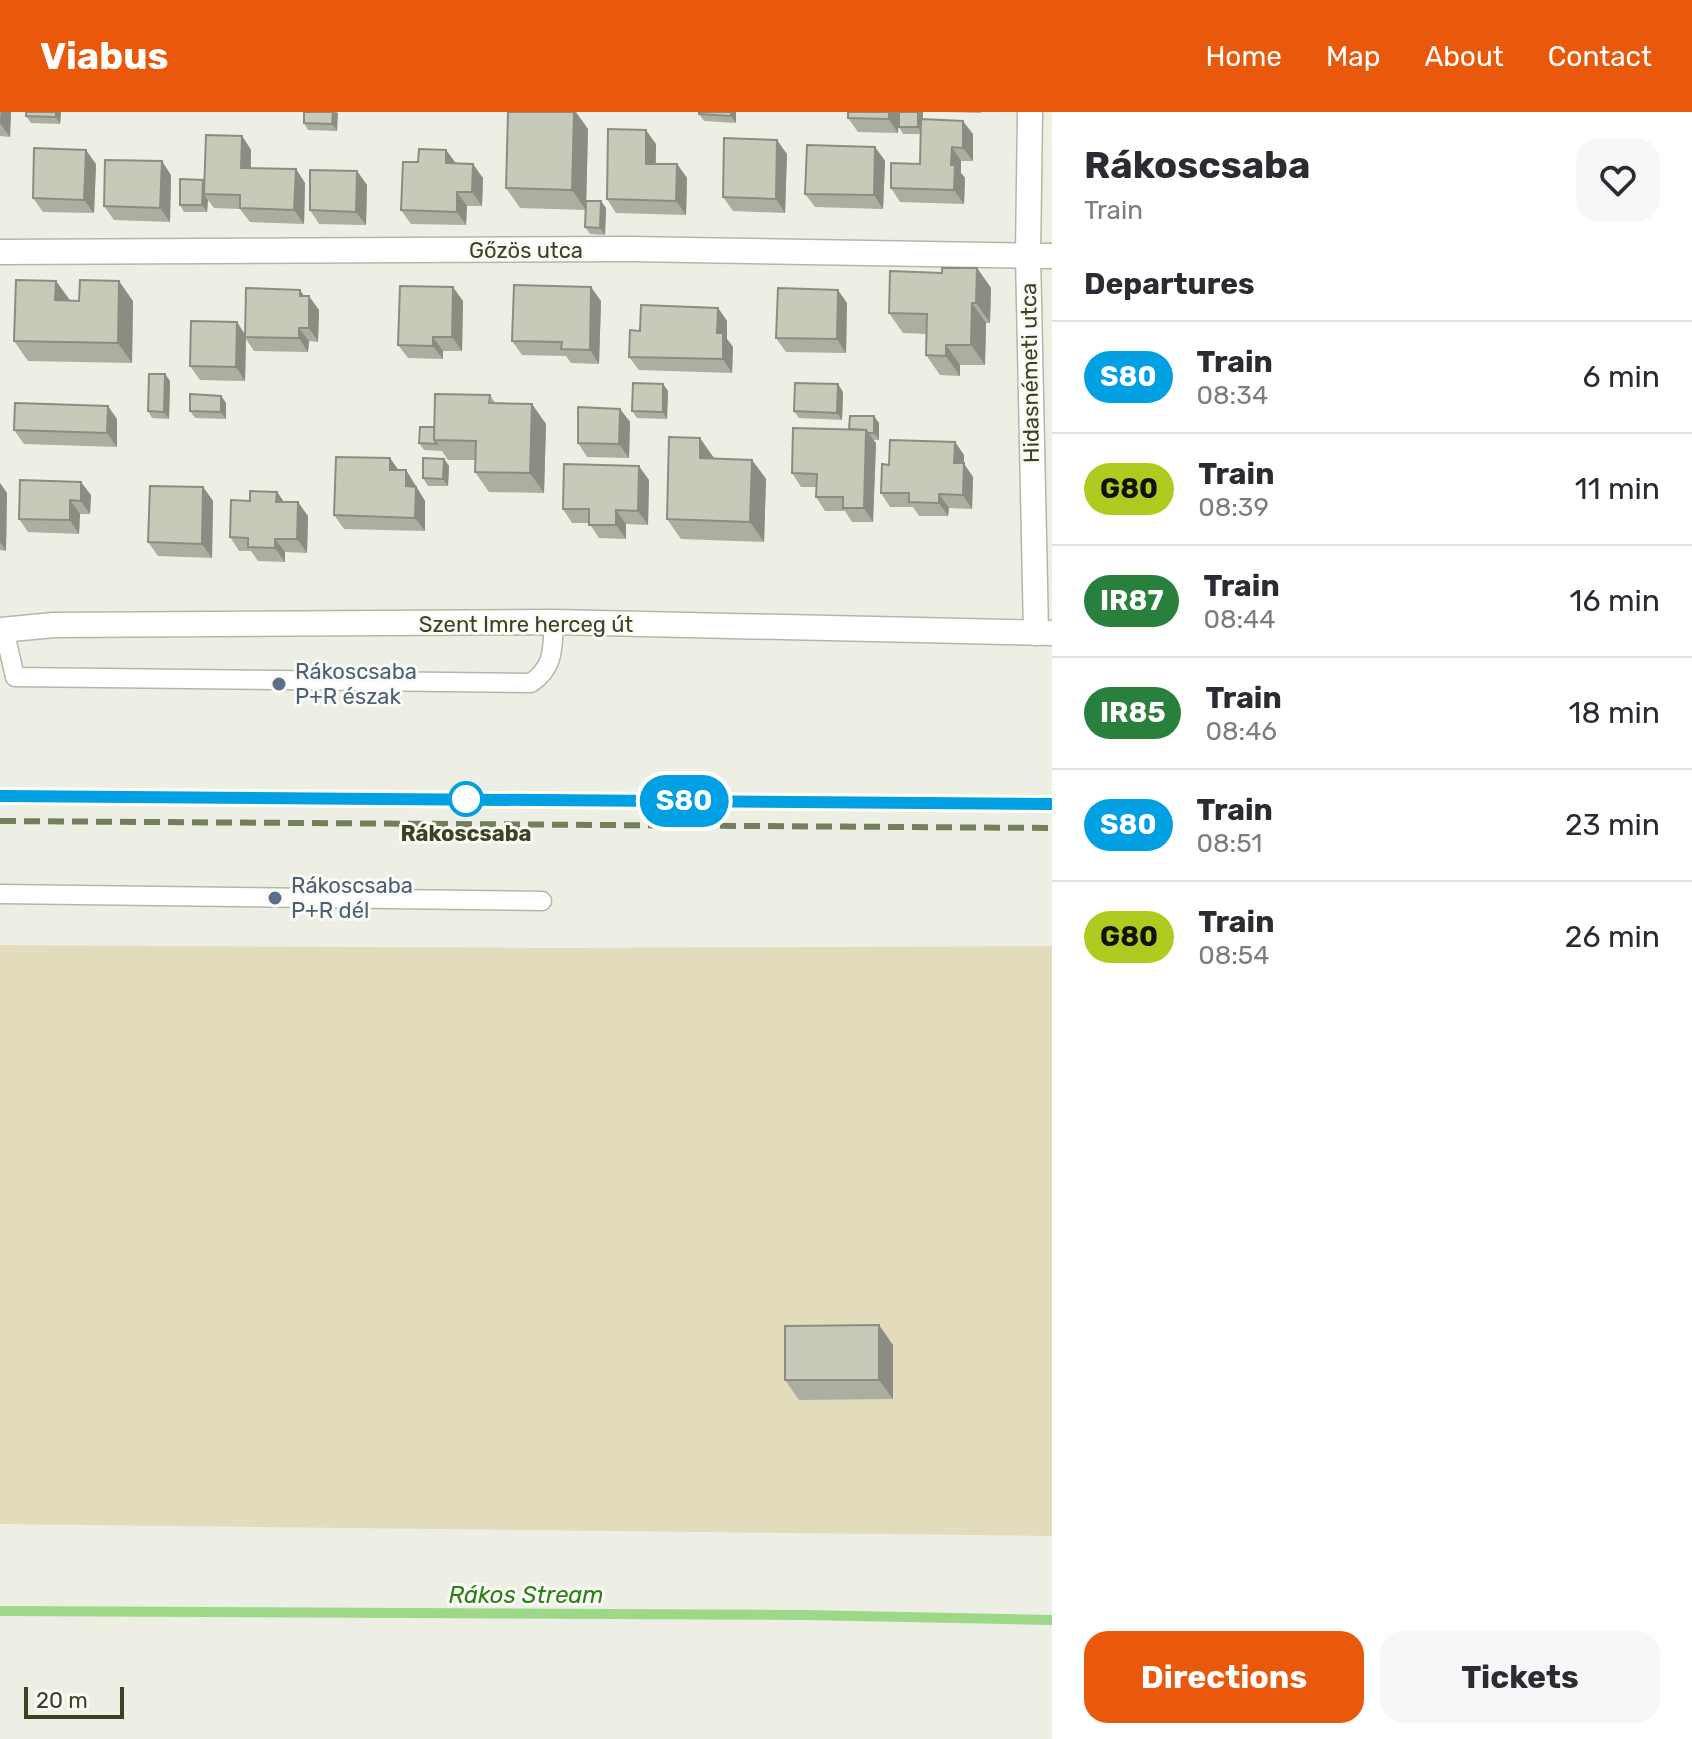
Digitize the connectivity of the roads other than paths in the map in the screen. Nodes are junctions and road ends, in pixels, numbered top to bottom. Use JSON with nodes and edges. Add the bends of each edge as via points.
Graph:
{"nodes":[{"id":1,"x":1030,"y":112,"type":"edge"},
{"id":2,"x":0,"y":252,"type":"edge"},
{"id":3,"x":1040,"y":255,"type":"edge"},
{"id":4,"x":554,"y":622,"type":"junction"},
{"id":5,"x":2,"y":630,"type":"edge"},
{"id":6,"x":1044,"y":633,"type":"edge"},
{"id":7,"x":0,"y":894,"type":"edge"},
{"id":8,"x":542,"y":901,"type":"dead end"}],
"edges":[{"from":1,"to":3,"type":"street","name":"Hidasnémeti utca"},
{"from":2,"to":3,"type":"street","name":"Gőzös utca","via":[[629,249]]},
{"from":3,"to":6,"type":"street","name":"Hidasnémeti utca"},
{"from":4,"to":5,"type":"street","name":"Szent Imre herceg út","via":[[54,625]]},
{"from":4,"to":5,"type":"lane","via":[[545,673],[531,683],[15,677]]},
{"from":4,"to":6,"type":"street","name":"Szent Imre herceg út"},
{"from":7,"to":8,"type":"lane"}]}
